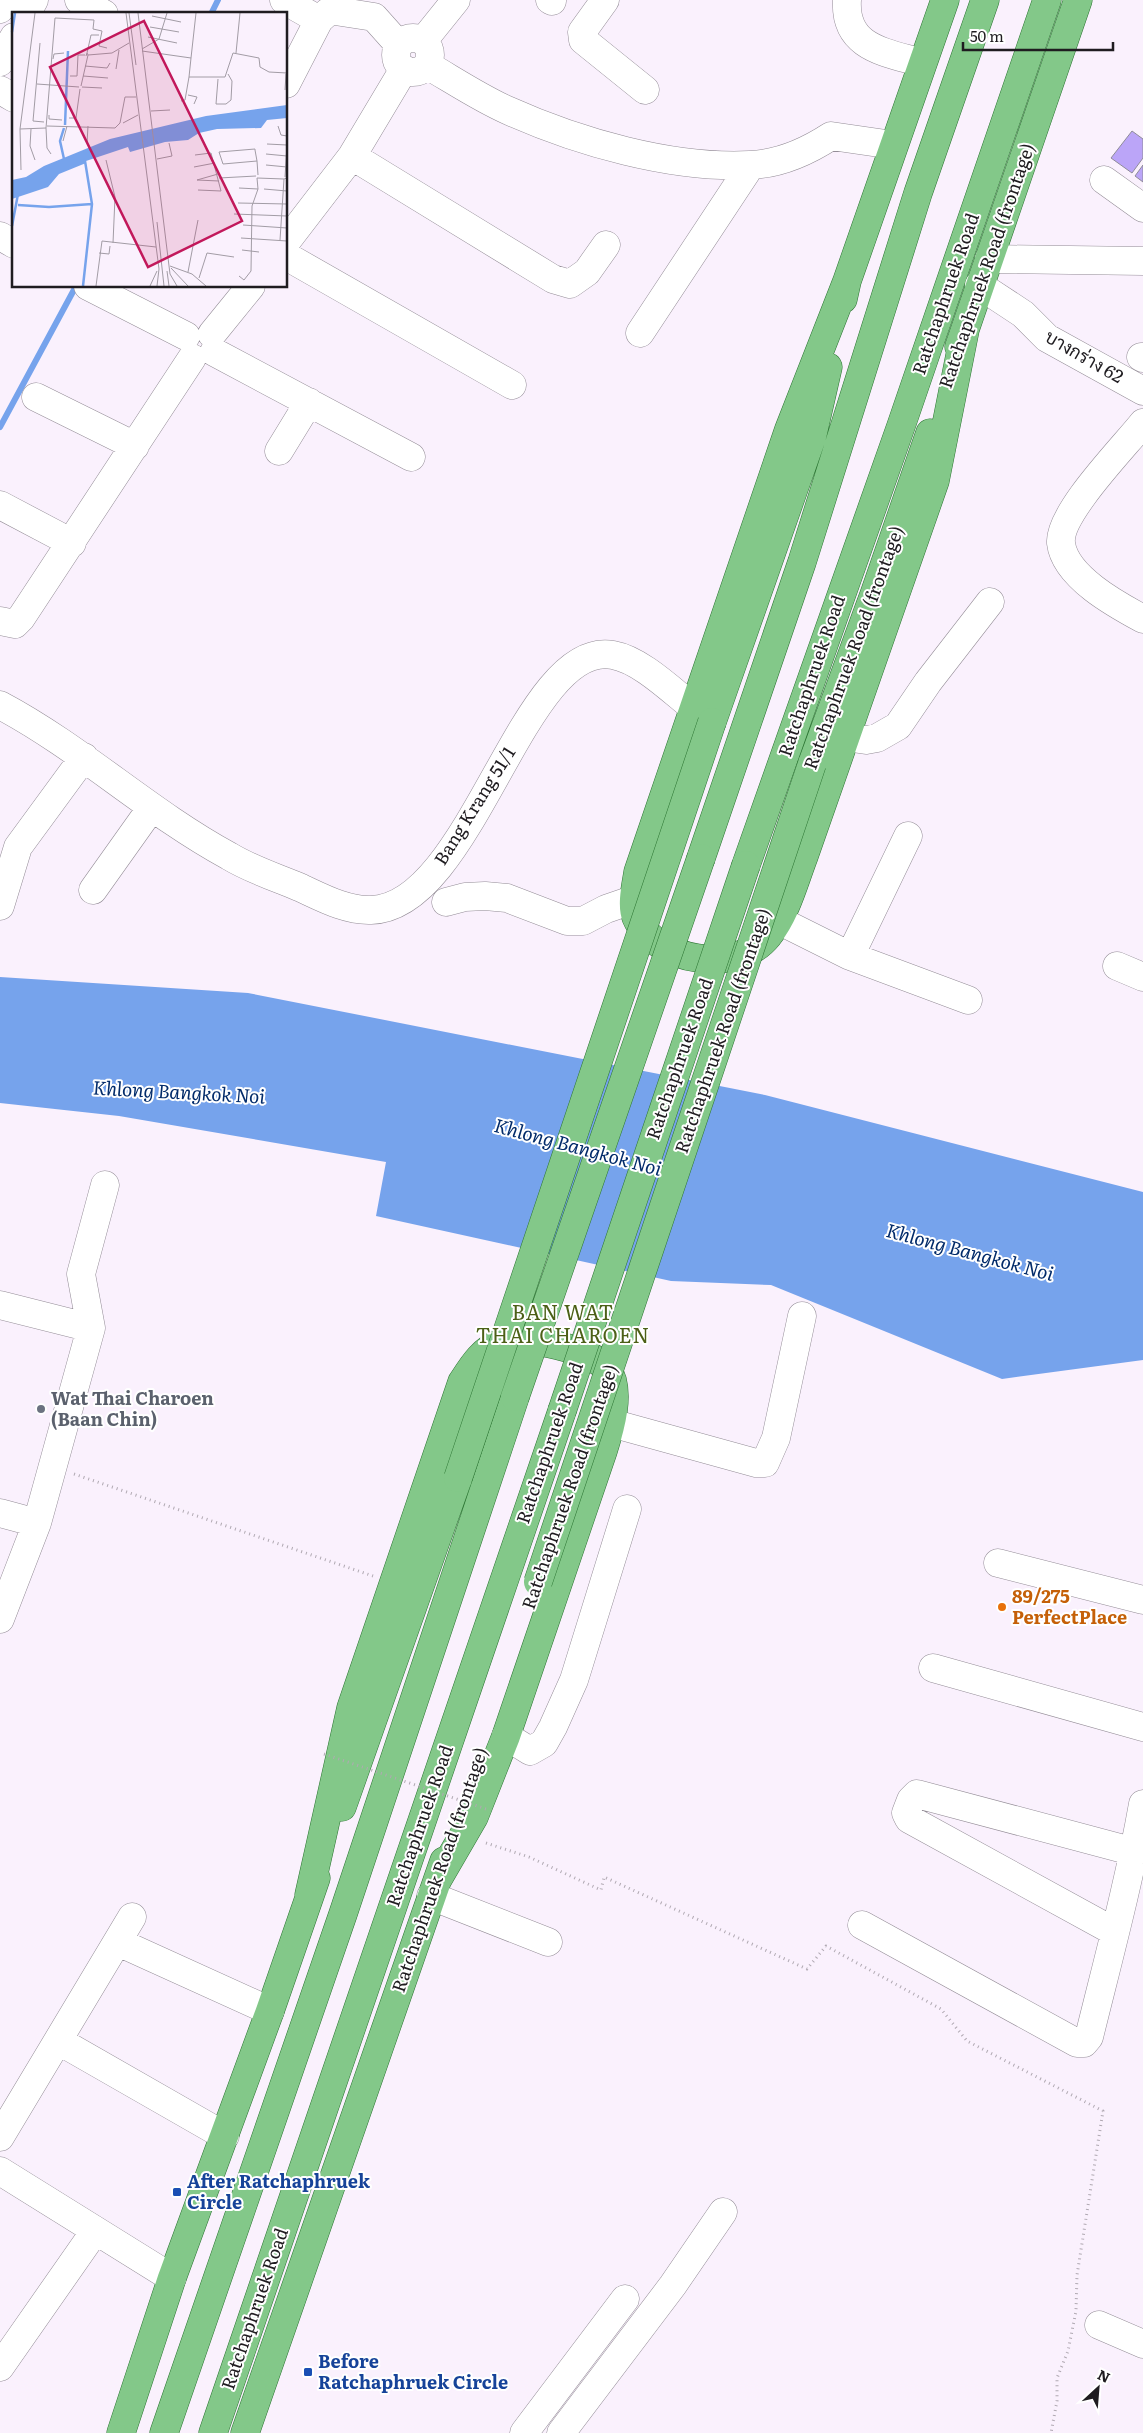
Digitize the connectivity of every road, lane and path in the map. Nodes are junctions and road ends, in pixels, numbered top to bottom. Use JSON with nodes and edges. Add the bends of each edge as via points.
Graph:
{"nodes":[{"id":1,"x":5,"y":0,"type":"edge"},
{"id":2,"x":34,"y":0,"type":"edge"},
{"id":3,"x":80,"y":0,"type":"edge"},
{"id":4,"x":284,"y":0,"type":"edge"},
{"id":5,"x":456,"y":0,"type":"edge"},
{"id":6,"x":605,"y":0,"type":"edge"},
{"id":7,"x":847,"y":0,"type":"edge"},
{"id":8,"x":945,"y":0,"type":"edge"},
{"id":9,"x":985,"y":0,"type":"edge"},
{"id":10,"x":1047,"y":0,"type":"edge"},
{"id":11,"x":1078,"y":0,"type":"edge"},
{"id":12,"x":0,"y":9,"type":"edge"},
{"id":13,"x":27,"y":12,"type":"edge"},
{"id":14,"x":101,"y":12,"type":"edge"},
{"id":15,"x":319,"y":20,"type":"junction"},
{"id":16,"x":12,"y":41,"type":"edge"},
{"id":17,"x":413,"y":55,"type":"junction"},
{"id":18,"x":0,"y":62,"type":"edge"},
{"id":19,"x":922,"y":63,"type":"junction"},
{"id":20,"x":288,"y":80,"type":"edge"},
{"id":21,"x":0,"y":90,"type":"edge"},
{"id":22,"x":645,"y":90,"type":"dead end"},
{"id":23,"x":12,"y":97,"type":"edge"},
{"id":24,"x":893,"y":145,"type":"junction"},
{"id":25,"x":352,"y":156,"type":"junction"},
{"id":26,"x":751,"y":165,"type":"junction"},
{"id":27,"x":1104,"y":180,"type":"dead end"},
{"id":28,"x":1143,"y":208,"type":"edge"},
{"id":29,"x":0,"y":236,"type":"edge"},
{"id":30,"x":288,"y":239,"type":"edge"},
{"id":31,"x":12,"y":243,"type":"edge"},
{"id":32,"x":606,"y":244,"type":"dead end"},
{"id":33,"x":288,"y":257,"type":"edge"},
{"id":34,"x":989,"y":259,"type":"junction"},
{"id":35,"x":1143,"y":261,"type":"edge"},
{"id":36,"x":979,"y":286,"type":"junction"},
{"id":37,"x":92,"y":288,"type":"edge"},
{"id":38,"x":249,"y":288,"type":"edge"},
{"id":39,"x":965,"y":330,"type":"junction"},
{"id":40,"x":640,"y":333,"type":"dead end"},
{"id":41,"x":201,"y":345,"type":"junction"},
{"id":42,"x":512,"y":385,"type":"dead end"},
{"id":43,"x":1143,"y":391,"type":"edge"},
{"id":44,"x":36,"y":396,"type":"dead end"},
{"id":45,"x":309,"y":402,"type":"junction"},
{"id":46,"x":1139,"y":437,"type":"edge"},
{"id":47,"x":135,"y":446,"type":"junction"},
{"id":48,"x":279,"y":451,"type":"dead end"},
{"id":49,"x":411,"y":457,"type":"dead end"},
{"id":50,"x":0,"y":505,"type":"edge"},
{"id":51,"x":72,"y":543,"type":"junction"},
{"id":52,"x":990,"y":602,"type":"dead end"},
{"id":53,"x":1143,"y":619,"type":"edge"},
{"id":54,"x":0,"y":621,"type":"edge"},
{"id":55,"x":0,"y":704,"type":"edge"},
{"id":56,"x":704,"y":716,"type":"junction"},
{"id":57,"x":845,"y":737,"type":"junction"},
{"id":58,"x":84,"y":757,"type":"junction"},
{"id":59,"x":152,"y":807,"type":"junction"},
{"id":60,"x":908,"y":836,"type":"dead end"},
{"id":61,"x":9,"y":848,"type":"edge"},
{"id":62,"x":93,"y":890,"type":"dead end"},
{"id":63,"x":635,"y":899,"type":"junction"},
{"id":64,"x":446,"y":902,"type":"dead end"},
{"id":65,"x":0,"y":906,"type":"edge"},
{"id":66,"x":778,"y":920,"type":"junction"},
{"id":67,"x":850,"y":956,"type":"junction"},
{"id":68,"x":1118,"y":966,"type":"dead end"},
{"id":69,"x":1143,"y":977,"type":"edge"},
{"id":70,"x":968,"y":1000,"type":"dead end"},
{"id":71,"x":105,"y":1185,"type":"dead end"},
{"id":72,"x":0,"y":1305,"type":"edge"},
{"id":73,"x":802,"y":1316,"type":"dead end"},
{"id":74,"x":91,"y":1328,"type":"junction"},
{"id":75,"x":611,"y":1423,"type":"junction"},
{"id":76,"x":54,"y":1467,"type":"junction"},
{"id":77,"x":627,"y":1508,"type":"dead end"},
{"id":78,"x":0,"y":1513,"type":"edge"},
{"id":79,"x":37,"y":1523,"type":"junction"},
{"id":80,"x":998,"y":1563,"type":"dead end"},
{"id":81,"x":377,"y":1578,"type":"dead end"},
{"id":82,"x":1143,"y":1600,"type":"edge"},
{"id":83,"x":0,"y":1619,"type":"edge"},
{"id":84,"x":933,"y":1668,"type":"dead end"},
{"id":85,"x":1143,"y":1727,"type":"edge"},
{"id":86,"x":506,"y":1736,"type":"junction"},
{"id":87,"x":324,"y":1754,"type":"dead end"},
{"id":88,"x":1143,"y":1804,"type":"edge"},
{"id":89,"x":486,"y":1809,"type":"dead end"},
{"id":90,"x":484,"y":1842,"type":"dead end"},
{"id":91,"x":1135,"y":1852,"type":"junction"},
{"id":92,"x":435,"y":1887,"type":"junction"},
{"id":93,"x":309,"y":1895,"type":"junction"},
{"id":94,"x":1134,"y":1899,"type":"edge"},
{"id":95,"x":132,"y":1917,"type":"dead end"},
{"id":96,"x":862,"y":1925,"type":"dead end"},
{"id":97,"x":1115,"y":1932,"type":"junction"},
{"id":98,"x":118,"y":1942,"type":"junction"},
{"id":99,"x":548,"y":1942,"type":"dead end"},
{"id":100,"x":270,"y":2011,"type":"junction"},
{"id":101,"x":59,"y":2041,"type":"junction"},
{"id":102,"x":0,"y":2136,"type":"edge"},
{"id":103,"x":224,"y":2136,"type":"junction"},
{"id":104,"x":0,"y":2171,"type":"edge"},
{"id":105,"x":723,"y":2212,"type":"dead end"},
{"id":106,"x":96,"y":2231,"type":"junction"},
{"id":107,"x":172,"y":2278,"type":"junction"},
{"id":108,"x":626,"y":2299,"type":"dead end"},
{"id":109,"x":1098,"y":2325,"type":"dead end"},
{"id":110,"x":1143,"y":2344,"type":"edge"},
{"id":111,"x":0,"y":2368,"type":"edge"},
{"id":112,"x":121,"y":2428,"type":"edge"},
{"id":113,"x":164,"y":2433,"type":"edge"},
{"id":114,"x":213,"y":2433,"type":"edge"},
{"id":115,"x":244,"y":2433,"type":"edge"},
{"id":116,"x":524,"y":2433,"type":"edge"},
{"id":117,"x":561,"y":2433,"type":"edge"},
{"id":118,"x":1051,"y":2433,"type":"edge"}],
"edges":[{"from":1,"to":12,"type":"street"},
{"from":2,"to":13,"type":"street"},
{"from":3,"to":14,"type":"street"},
{"from":4,"to":15,"type":"street"},
{"from":5,"to":17,"type":"street"},
{"from":6,"to":22,"type":"street","via":[[582,32],[583,40]]},
{"from":7,"to":19,"type":"street","via":[[847,20],[856,37],[874,48]]},
{"from":8,"to":19,"type":"main road"},
{"from":9,"to":113,"type":"main road","bridge":true,"via":[[918,193],[802,562],[514,1397],[343,1914]]},
{"from":10,"to":114,"type":"main road","name":"Ratchaphruek Road","bridge":true,"via":[[746,865]]},
{"from":11,"to":34,"type":"main road","name":"Ratchaphruek Road (frontage)"},
{"from":15,"to":17,"type":"street","via":[[328,12],[335,11],[374,17]]},
{"from":15,"to":20,"type":"street"},
{"from":16,"to":18,"type":"street"},
{"from":17,"to":25,"type":"street"},
{"from":17,"to":26,"type":"street","via":[[506,110],[558,130],[637,154],[678,162]]},
{"from":19,"to":24,"type":"main road"},
{"from":21,"to":23,"type":"street"},
{"from":24,"to":26,"type":"street","via":[[832,136],[813,148]]},
{"from":24,"to":56,"type":"main road","via":[[847,280],[812,437]]},
{"from":25,"to":30,"type":"street"},
{"from":25,"to":32,"type":"street","via":[[553,279],[570,284],[587,272]]},
{"from":26,"to":40,"type":"street"},
{"from":27,"to":28,"type":"street"},
{"from":29,"to":31,"type":"street"},
{"from":33,"to":42,"type":"street"},
{"from":34,"to":35,"type":"street"},
{"from":34,"to":36,"type":"main road","name":"Ratchaphruek Road (frontage)"},
{"from":36,"to":39,"type":"main road","name":"Ratchaphruek Road (frontage)"},
{"from":36,"to":43,"type":"street","name":"บางกร่าง 62","via":[[1023,314],[1047,338]]},
{"from":37,"to":41,"type":"street"},
{"from":38,"to":41,"type":"street"},
{"from":39,"to":57,"type":"main road","via":[[935,482]]},
{"from":39,"to":92,"type":"main road","name":"Ratchaphruek Road (frontage)","bridge":true,"via":[[812,764]]},
{"from":41,"to":45,"type":"street"},
{"from":41,"to":47,"type":"street"},
{"from":44,"to":47,"type":"street"},
{"from":45,"to":48,"type":"street"},
{"from":45,"to":49,"type":"street"},
{"from":46,"to":53,"type":"street","via":[[1082,496],[1068,518],[1061,542],[1069,563],[1105,598]]},
{"from":47,"to":51,"type":"street"},
{"from":50,"to":51,"type":"street"},
{"from":51,"to":54,"type":"street","via":[[15,624]]},
{"from":52,"to":57,"type":"street","via":[[898,726],[877,738]]},
{"from":55,"to":58,"type":"street","name":"Bang Krang 51/1"},
{"from":56,"to":59,"type":"street","name":"Bang Krang 51/1","via":[[630,660],[612,654],[592,654],[574,665],[540,702],[447,857],[421,887],[396,905],[371,910],[345,907],[229,857]]},
{"from":56,"to":63,"type":"main road","via":[[638,872]]},
{"from":56,"to":93,"type":"main road","bridge":true,"via":[[458,1478]]},
{"from":57,"to":66,"type":"main road"},
{"from":58,"to":59,"type":"street","name":"Bang Krang 51/1"},
{"from":58,"to":61,"type":"street"},
{"from":59,"to":62,"type":"street"},
{"from":60,"to":67,"type":"street"},
{"from":61,"to":65,"type":"street"},
{"from":63,"to":64,"type":"street","via":[[583,921],[567,921],[507,898],[465,897]]},
{"from":63,"to":66,"type":"main road","via":[[635,916],[660,946],[708,959],[731,957],[752,950],[768,937]]},
{"from":66,"to":67,"type":"street"},
{"from":67,"to":70,"type":"street"},
{"from":68,"to":69,"type":"street"},
{"from":71,"to":74,"type":"street","via":[[81,1274]]},
{"from":72,"to":74,"type":"street"},
{"from":73,"to":75,"type":"street","via":[[776,1438],[765,1463]]},
{"from":74,"to":76,"type":"street"},
{"from":75,"to":86,"type":"main road"},
{"from":75,"to":93,"type":"main road","via":[[613,1386],[607,1370],[594,1357],[570,1350],[525,1340],[502,1342],[479,1356],[462,1382],[351,1708]]},
{"from":76,"to":79,"type":"street"},
{"from":76,"to":81,"type":"path"},
{"from":77,"to":86,"type":"street","via":[[574,1680],[554,1727],[544,1742],[530,1751]]},
{"from":78,"to":79,"type":"street"},
{"from":79,"to":83,"type":"street"},
{"from":80,"to":82,"type":"street"},
{"from":84,"to":85,"type":"street"},
{"from":86,"to":92,"type":"main road","via":[[474,1817]]},
{"from":87,"to":89,"type":"path","bridge":true},
{"from":88,"to":91,"type":"street"},
{"from":90,"to":118,"type":"path","via":[[529,1857],[601,1890],[604,1877],[807,1969],[826,1946],[941,2009],[967,2041],[1103,2111],[1077,2275],[1076,2312],[1068,2351],[1057,2378]]},
{"from":91,"to":94,"type":"street"},
{"from":91,"to":97,"type":"street","via":[[917,1794],[910,1800],[906,1813],[909,1819]]},
{"from":92,"to":99,"type":"street"},
{"from":92,"to":115,"type":"main road","name":"Ratchaphruek Road (frontage)"},
{"from":93,"to":100,"type":"main road"},
{"from":94,"to":97,"type":"street"},
{"from":95,"to":98,"type":"street"},
{"from":96,"to":97,"type":"street","via":[[1077,2043],[1084,2043],[1089,2038]]},
{"from":98,"to":100,"type":"street"},
{"from":98,"to":101,"type":"street"},
{"from":100,"to":103,"type":"main road"},
{"from":101,"to":102,"type":"street"},
{"from":101,"to":103,"type":"street"},
{"from":103,"to":107,"type":"main road"},
{"from":104,"to":106,"type":"street"},
{"from":105,"to":117,"type":"street","via":[[673,2285]]},
{"from":106,"to":107,"type":"street"},
{"from":106,"to":111,"type":"street"},
{"from":107,"to":112,"type":"main road"},
{"from":108,"to":116,"type":"street"},
{"from":109,"to":110,"type":"street"}]}
